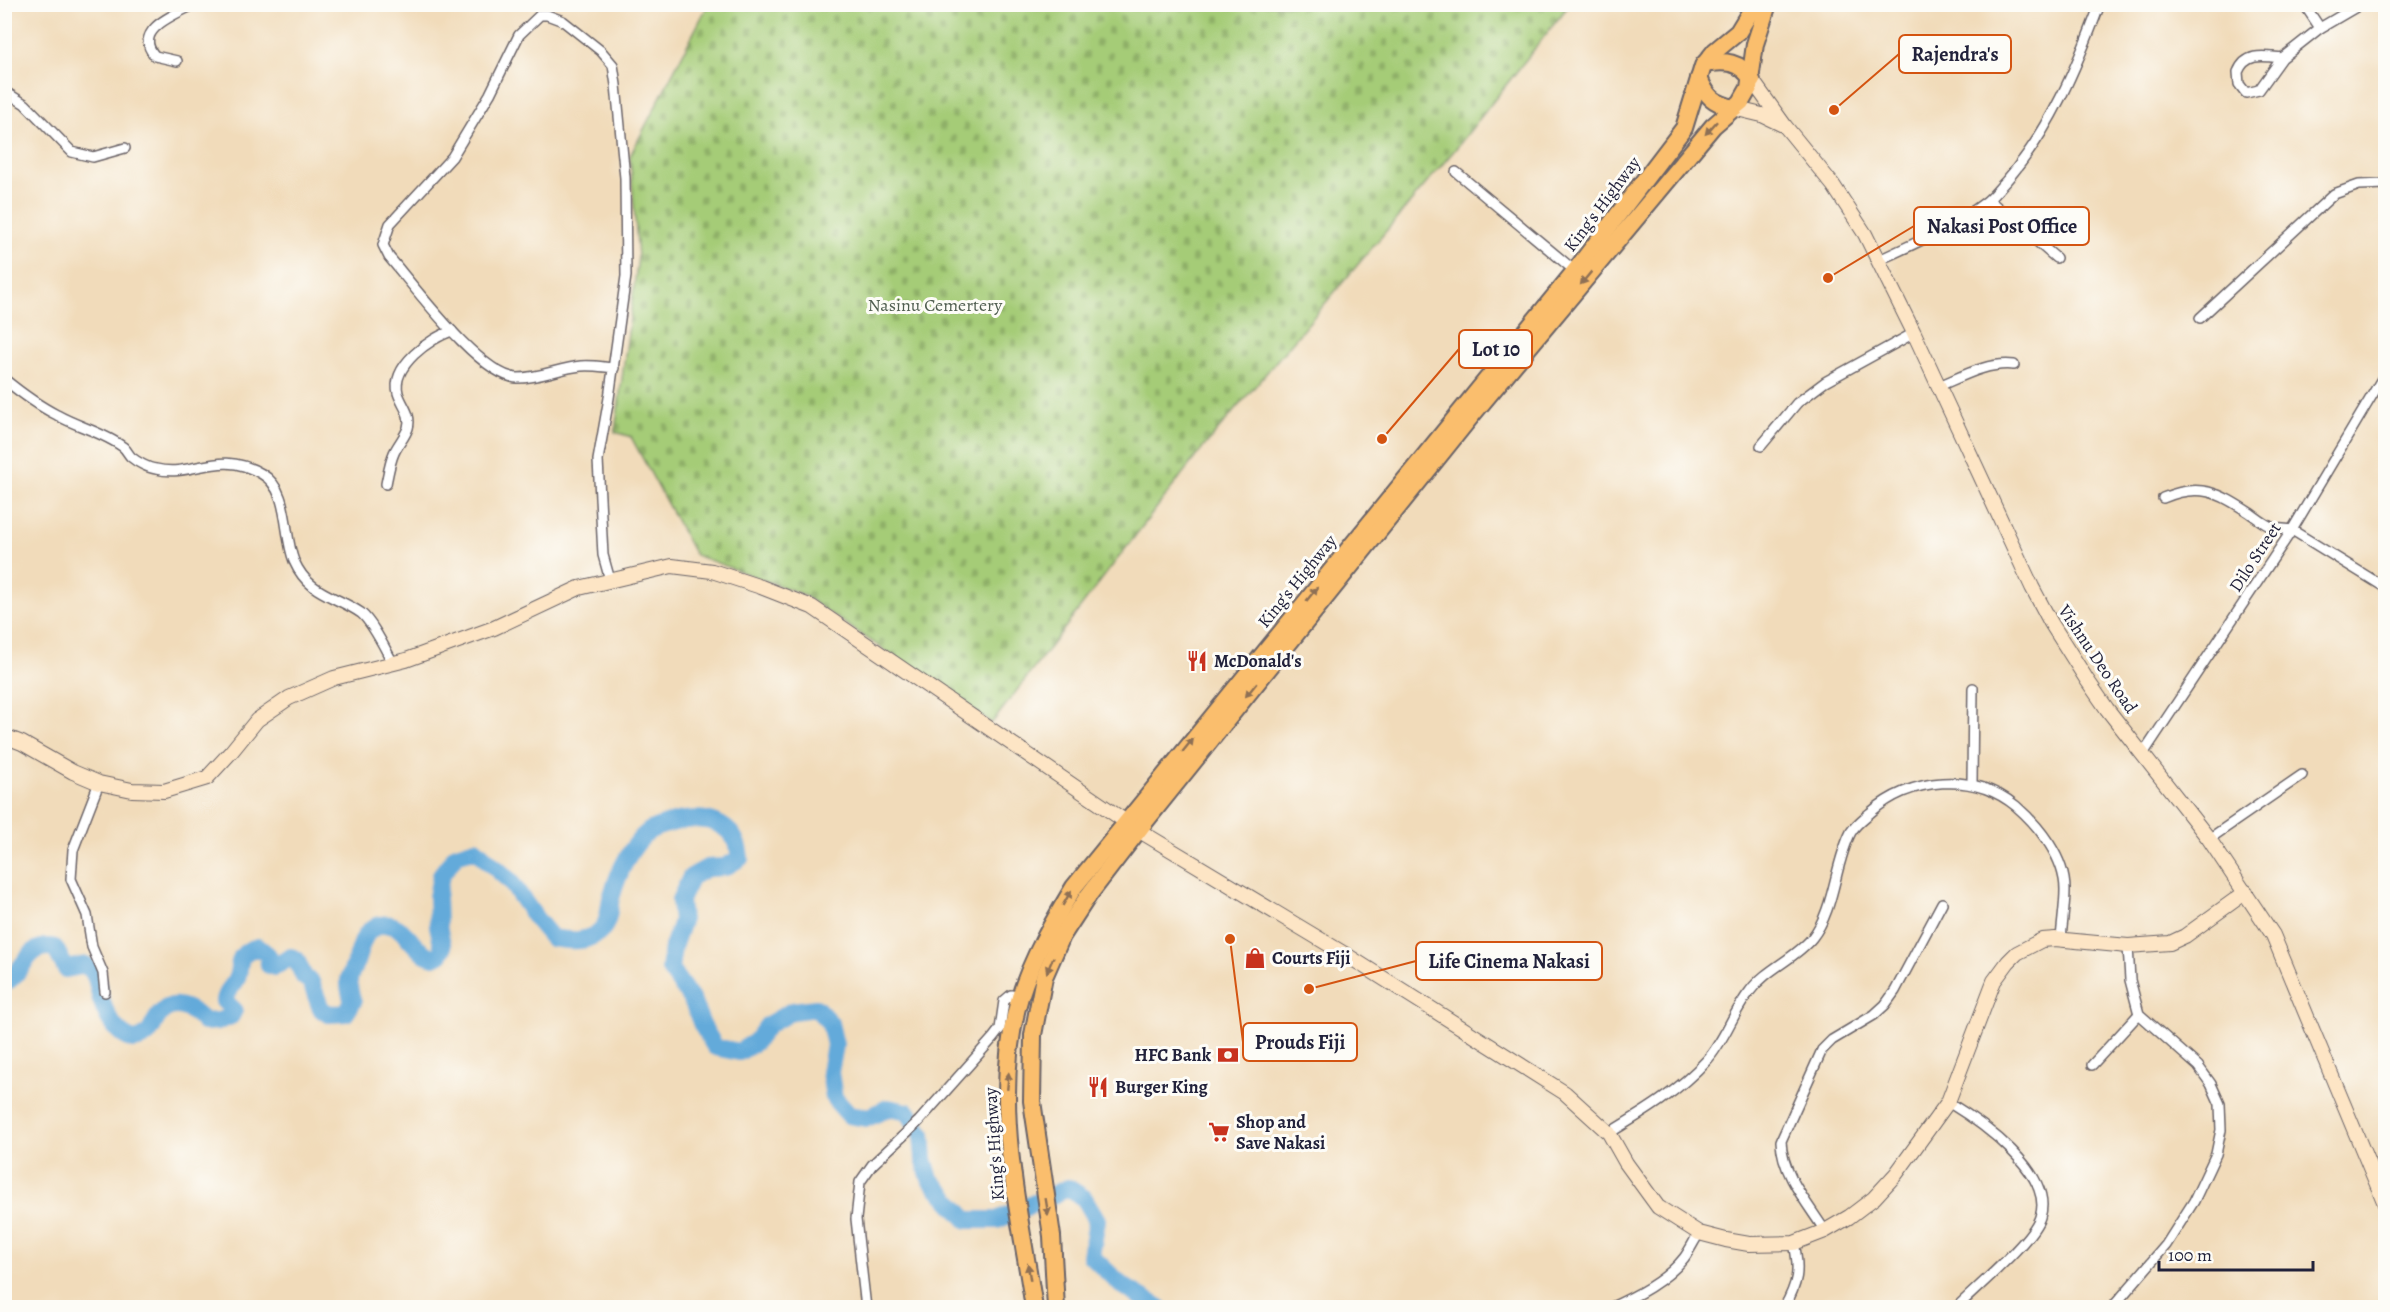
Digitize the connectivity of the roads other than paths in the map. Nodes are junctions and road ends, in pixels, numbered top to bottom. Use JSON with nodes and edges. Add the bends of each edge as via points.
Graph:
{"nodes":[{"id":1,"x":195,"y":4,"type":"edge"},
{"id":2,"x":1755,"y":4,"type":"edge"},
{"id":3,"x":1768,"y":4,"type":"edge"},
{"id":4,"x":2100,"y":4,"type":"edge"},
{"id":5,"x":2304,"y":4,"type":"edge"},
{"id":6,"x":2361,"y":4,"type":"edge"},
{"id":7,"x":2320,"y":28,"type":"junction"},
{"id":8,"x":2282,"y":57,"type":"junction"},
{"id":9,"x":177,"y":61,"type":"dead end"},
{"id":10,"x":1702,"y":71,"type":"junction"},
{"id":11,"x":1752,"y":80,"type":"junction"},
{"id":12,"x":4,"y":91,"type":"edge"},
{"id":13,"x":1733,"y":108,"type":"junction"},
{"id":14,"x":1785,"y":126,"type":"junction"},
{"id":15,"x":125,"y":148,"type":"dead end"},
{"id":16,"x":1456,"y":172,"type":"dead end"},
{"id":17,"x":2385,"y":184,"type":"edge"},
{"id":18,"x":1989,"y":200,"type":"junction"},
{"id":19,"x":2056,"y":258,"type":"dead end"},
{"id":20,"x":1879,"y":260,"type":"junction"},
{"id":21,"x":1575,"y":271,"type":"junction"},
{"id":22,"x":2200,"y":318,"type":"dead end"},
{"id":23,"x":452,"y":331,"type":"junction"},
{"id":24,"x":1914,"y":333,"type":"junction"},
{"id":25,"x":2014,"y":365,"type":"dead end"},
{"id":26,"x":614,"y":368,"type":"junction"},
{"id":27,"x":2385,"y":372,"type":"edge"},
{"id":28,"x":4,"y":379,"type":"edge"},
{"id":29,"x":1938,"y":386,"type":"junction"},
{"id":30,"x":1761,"y":446,"type":"dead end"},
{"id":31,"x":386,"y":484,"type":"dead end"},
{"id":32,"x":2163,"y":498,"type":"dead end"},
{"id":33,"x":2292,"y":530,"type":"junction"},
{"id":34,"x":610,"y":580,"type":"junction"},
{"id":35,"x":2385,"y":588,"type":"edge"},
{"id":36,"x":393,"y":663,"type":"junction"},
{"id":37,"x":1973,"y":688,"type":"dead end"},
{"id":38,"x":4,"y":736,"type":"edge"},
{"id":39,"x":2143,"y":754,"type":"junction"},
{"id":40,"x":2302,"y":775,"type":"dead end"},
{"id":41,"x":99,"y":783,"type":"junction"},
{"id":42,"x":1972,"y":784,"type":"junction"},
{"id":43,"x":1132,"y":826,"type":"junction"},
{"id":44,"x":2209,"y":839,"type":"junction"},
{"id":45,"x":2246,"y":892,"type":"junction"},
{"id":46,"x":1942,"y":903,"type":"dead end"},
{"id":47,"x":2061,"y":940,"type":"junction"},
{"id":48,"x":2128,"y":946,"type":"junction"},
{"id":49,"x":105,"y":992,"type":"dead end"},
{"id":50,"x":1020,"y":997,"type":"junction"},
{"id":51,"x":2139,"y":1014,"type":"junction"},
{"id":52,"x":2092,"y":1065,"type":"dead end"},
{"id":53,"x":1948,"y":1101,"type":"junction"},
{"id":54,"x":1609,"y":1133,"type":"junction"},
{"id":55,"x":2385,"y":1206,"type":"edge"},
{"id":56,"x":1825,"y":1231,"type":"junction"},
{"id":57,"x":1699,"y":1233,"type":"junction"},
{"id":58,"x":1794,"y":1243,"type":"junction"},
{"id":59,"x":866,"y":1308,"type":"edge"},
{"id":60,"x":1034,"y":1308,"type":"edge"},
{"id":61,"x":1056,"y":1308,"type":"edge"},
{"id":62,"x":1610,"y":1308,"type":"edge"},
{"id":63,"x":1784,"y":1308,"type":"edge"},
{"id":64,"x":1956,"y":1308,"type":"edge"},
{"id":65,"x":2112,"y":1308,"type":"edge"}],
"edges":[{"from":1,"to":9,"type":"street","via":[[166,18],[151,36],[150,49],[155,56]]},
{"from":2,"to":10,"type":"highway","name":"King's Highway","via":[[1738,32],[1716,51]]},
{"from":3,"to":11,"type":"highway","name":"King's Highway","via":[[1755,44]]},
{"from":4,"to":18,"type":"street","via":[[2051,115],[2024,160]]},
{"from":5,"to":7,"type":"street"},
{"from":6,"to":7,"type":"street"},
{"from":7,"to":8,"type":"street"},
{"from":8,"to":8,"type":"street","via":[[2259,90],[2246,93],[2241,88],[2238,72],[2244,62],[2259,55]]},
{"from":10,"to":11,"type":"highway","via":[[1722,61],[1733,63]]},
{"from":10,"to":13,"type":"highway","via":[[1707,94]]},
{"from":10,"to":21,"type":"highway","name":"King's Highway","via":[[1684,128]]},
{"from":11,"to":13,"type":"highway","name":"King's Highway","via":[[1741,102]]},
{"from":11,"to":14,"type":"street","name":"Vishnu Deo Road"},
{"from":12,"to":15,"type":"street","via":[[25,104],[78,155],[93,157]]},
{"from":13,"to":14,"type":"street","name":"Vishnu Deo Road"},
{"from":13,"to":43,"type":"highway","name":"King's Highway","one_way":true,"via":[[1713,126]]},
{"from":14,"to":20,"type":"street","name":"Vishnu Deo Road","via":[[1833,186]]},
{"from":16,"to":21,"type":"street"},
{"from":17,"to":22,"type":"street","via":[[2359,184],[2334,194]]},
{"from":18,"to":19,"type":"street"},
{"from":18,"to":20,"type":"street","via":[[1939,231]]},
{"from":20,"to":24,"type":"street","name":"Vishnu Deo Road"},
{"from":43,"to":21,"type":"highway","name":"King's Highway","one_way":true},
{"from":23,"to":26,"type":"street","via":[[489,366],[517,378],[582,366]]},
{"from":23,"to":26,"type":"street","via":[[389,257],[383,244],[385,235],[452,157],[519,35],[540,15],[547,15],[563,21],[613,64],[625,178],[626,276]]},
{"from":23,"to":31,"type":"street","via":[[436,336],[414,354],[398,381],[398,393],[409,415],[408,427],[394,452]]},
{"from":24,"to":29,"type":"street","name":"Vishnu Deo Road"},
{"from":24,"to":30,"type":"street","via":[[1825,382],[1797,404]]},
{"from":25,"to":29,"type":"street","via":[[2000,364],[1974,371]]},
{"from":26,"to":34,"type":"street","via":[[598,460],[603,555]]},
{"from":27,"to":33,"type":"street","name":"Dilo Street"},
{"from":28,"to":36,"type":"street","via":[[55,414],[111,440],[132,458],[157,470],[226,462],[247,466],[264,475],[275,485],[294,561],[306,579],[317,591],[362,614]]},
{"from":29,"to":39,"type":"street","name":"Vishnu Deo Road","via":[[2039,601],[2087,680]]},
{"from":32,"to":33,"type":"street","via":[[2199,490],[2215,493],[2275,528]]},
{"from":33,"to":35,"type":"street"},
{"from":33,"to":39,"type":"street","name":"Dilo Street"},
{"from":34,"to":36,"type":"street","via":[[579,588],[494,628]]},
{"from":34,"to":43,"type":"street","via":[[672,566],[712,571],[812,607]]},
{"from":36,"to":41,"type":"street","via":[[334,678],[289,698],[257,720],[207,778],[164,791]]},
{"from":37,"to":42,"type":"street"},
{"from":38,"to":41,"type":"street"},
{"from":39,"to":44,"type":"street","name":"Vishnu Deo Road"},
{"from":40,"to":44,"type":"street"},
{"from":41,"to":49,"type":"street","via":[[72,850],[71,879],[87,915]]},
{"from":42,"to":47,"type":"street","via":[[2014,804],[2049,843],[2064,878]]},
{"from":42,"to":54,"type":"street","via":[[1919,787],[1886,800],[1858,823],[1848,839],[1822,919],[1810,940],[1750,990],[1707,1060],[1649,1109]]},
{"from":50,"to":43,"type":"highway","name":"King's Highway","one_way":true,"via":[[1029,971],[1074,886]]},
{"from":43,"to":54,"type":"street","via":[[1565,1093]]},
{"from":43,"to":61,"type":"highway","name":"King's Highway","one_way":true,"via":[[1062,936],[1044,977],[1033,1035],[1032,1101],[1052,1236]]},
{"from":44,"to":45,"type":"street","name":"Vishnu Deo Road"},
{"from":45,"to":48,"type":"street","via":[[2170,943]]},
{"from":45,"to":55,"type":"street","name":"Vishnu Deo Road","via":[[2284,959]]},
{"from":46,"to":56,"type":"street","via":[[1885,1005],[1822,1050],[1781,1141],[1794,1183]]},
{"from":47,"to":48,"type":"street"},
{"from":47,"to":53,"type":"street","via":[[2042,940],[2029,946],[2000,972]]},
{"from":48,"to":51,"type":"street","via":[[2130,980]]},
{"from":50,"to":59,"type":"street","via":[[1011,995],[1004,1000],[1000,1029],[860,1182],[856,1219]]},
{"from":60,"to":50,"type":"highway","name":"King's Highway","one_way":true,"via":[[1006,1099],[1012,1029]]},
{"from":51,"to":52,"type":"street"},
{"from":51,"to":65,"type":"street","via":[[2198,1066],[2220,1104],[2221,1130],[2216,1154],[2194,1201],[2166,1245]]},
{"from":53,"to":56,"type":"street","via":[[1874,1198]]},
{"from":53,"to":64,"type":"street","via":[[1977,1120],[2019,1157],[2037,1185],[2042,1206],[2040,1218],[2024,1241]]},
{"from":54,"to":57,"type":"street","via":[[1658,1207]]},
{"from":56,"to":58,"type":"street"},
{"from":57,"to":58,"type":"street","via":[[1749,1244]]},
{"from":57,"to":62,"type":"street","via":[[1684,1258],[1665,1276]]},
{"from":58,"to":63,"type":"street","via":[[1797,1278]]}]}
